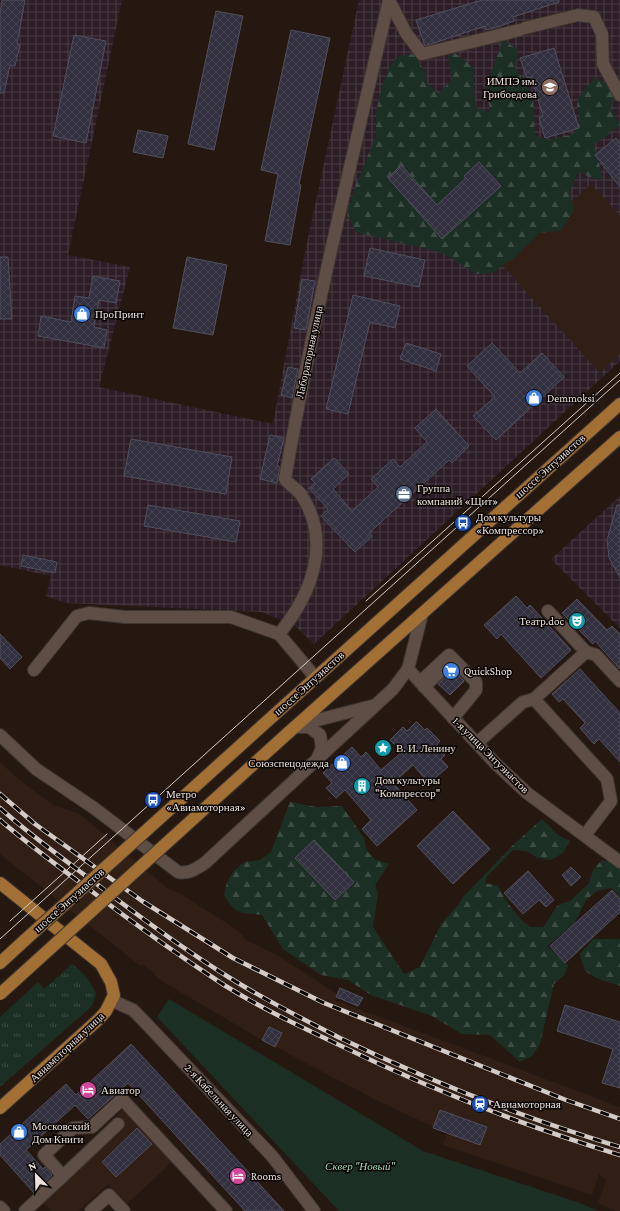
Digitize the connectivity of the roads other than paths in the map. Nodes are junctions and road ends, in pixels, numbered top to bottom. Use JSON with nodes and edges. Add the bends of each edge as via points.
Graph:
{"nodes":[{"id":1,"x":389,"y":0,"type":"edge"},
{"id":2,"x":620,"y":95,"type":"edge"},
{"id":3,"x":620,"y":404,"type":"edge"},
{"id":4,"x":620,"y":437,"type":"edge"},
{"id":5,"x":548,"y":610,"type":"dead end"},
{"id":6,"x":422,"y":614,"type":"junction"},
{"id":7,"x":279,"y":634,"type":"junction"},
{"id":8,"x":586,"y":652,"type":"junction"},
{"id":9,"x":408,"y":669,"type":"junction"},
{"id":10,"x":34,"y":670,"type":"dead end"},
{"id":11,"x":315,"y":677,"type":"junction"},
{"id":12,"x":620,"y":681,"type":"edge"},
{"id":13,"x":422,"y":684,"type":"junction"},
{"id":14,"x":534,"y":699,"type":"junction"},
{"id":15,"x":374,"y":706,"type":"junction"},
{"id":16,"x":453,"y":718,"type":"junction"},
{"id":17,"x":292,"y":729,"type":"junction"},
{"id":18,"x":0,"y":735,"type":"edge"},
{"id":19,"x":477,"y":743,"type":"junction"},
{"id":20,"x":316,"y":760,"type":"junction"},
{"id":21,"x":585,"y":836,"type":"junction"},
{"id":22,"x":620,"y":862,"type":"edge"},
{"id":23,"x":0,"y":883,"type":"edge"},
{"id":24,"x":0,"y":963,"type":"edge"},
{"id":25,"x":0,"y":994,"type":"edge"},
{"id":26,"x":113,"y":1001,"type":"junction"},
{"id":27,"x":0,"y":1108,"type":"edge"},
{"id":28,"x":118,"y":1124,"type":"dead end"},
{"id":29,"x":63,"y":1176,"type":"junction"},
{"id":30,"x":0,"y":1207,"type":"edge"},
{"id":31,"x":4,"y":1211,"type":"edge"},
{"id":32,"x":25,"y":1211,"type":"edge"},
{"id":33,"x":91,"y":1211,"type":"edge"},
{"id":34,"x":124,"y":1211,"type":"edge"},
{"id":35,"x":226,"y":1211,"type":"edge"},
{"id":36,"x":314,"y":1211,"type":"edge"}],
"edges":[{"from":1,"to":2,"type":"street","via":[[406,33],[422,54],[578,15],[594,17],[602,34],[603,64]]},
{"from":1,"to":7,"type":"street","name":"Лабораторная улица","via":[[324,282],[285,479],[302,494],[313,523],[318,547],[309,587],[293,617]]},
{"from":3,"to":11,"type":"main road","name":"шоссе Энтузиастов"},
{"from":4,"to":6,"type":"main road","name":"шоссе Энтузиастов"},
{"from":5,"to":8,"type":"street"},
{"from":6,"to":9,"type":"street"},
{"from":6,"to":17,"type":"main road","name":"шоссе Энтузиастов"},
{"from":7,"to":10,"type":"street","via":[[231,617],[125,617],[89,613],[77,616]]},
{"from":7,"to":11,"type":"street"},
{"from":8,"to":12,"type":"street","via":[[596,655]]},
{"from":8,"to":14,"type":"street"},
{"from":9,"to":13,"type":"street","name":"1-я улица Энтузиастов"},
{"from":9,"to":15,"type":"street"},
{"from":11,"to":24,"type":"main road","name":"шоссе Энтузиастов","bridge":true},
{"from":13,"to":16,"type":"street","name":"1-я улица Энтузиастов"},
{"from":13,"to":16,"type":"street","via":[[453,659],[476,682],[476,690]]},
{"from":14,"to":19,"type":"street","via":[[523,702]]},
{"from":14,"to":21,"type":"street","via":[[607,780],[611,801]]},
{"from":15,"to":17,"type":"street"},
{"from":15,"to":20,"type":"street"},
{"from":16,"to":19,"type":"street","name":"1-я улица Энтузиастов"},
{"from":17,"to":20,"type":"street","via":[[302,726],[315,730],[320,735],[322,748]]},
{"from":17,"to":25,"type":"main road","name":"шоссе Энтузиастов","bridge":true},
{"from":18,"to":20,"type":"street","via":[[36,769],[94,808],[178,872],[185,873],[205,863]]},
{"from":19,"to":21,"type":"street","name":"1-я улица Энтузиастов","via":[[527,793]]},
{"from":21,"to":22,"type":"street","name":"1-я улица Энтузиастов"},
{"from":23,"to":26,"type":"main road","via":[[101,964],[114,990]]},
{"from":26,"to":27,"type":"main road","name":"Авиамоторная улица","via":[[99,1019]]},
{"from":26,"to":36,"type":"street","name":"2-я Кабельная улица","via":[[133,1010],[139,1016],[272,1156]]},
{"from":28,"to":29,"type":"street"},
{"from":29,"to":32,"type":"street"},
{"from":29,"to":35,"type":"street","via":[[44,1155],[73,1128],[92,1127],[122,1099]]},
{"from":30,"to":31,"type":"street"},
{"from":33,"to":34,"type":"street","via":[[109,1195]]}]}
